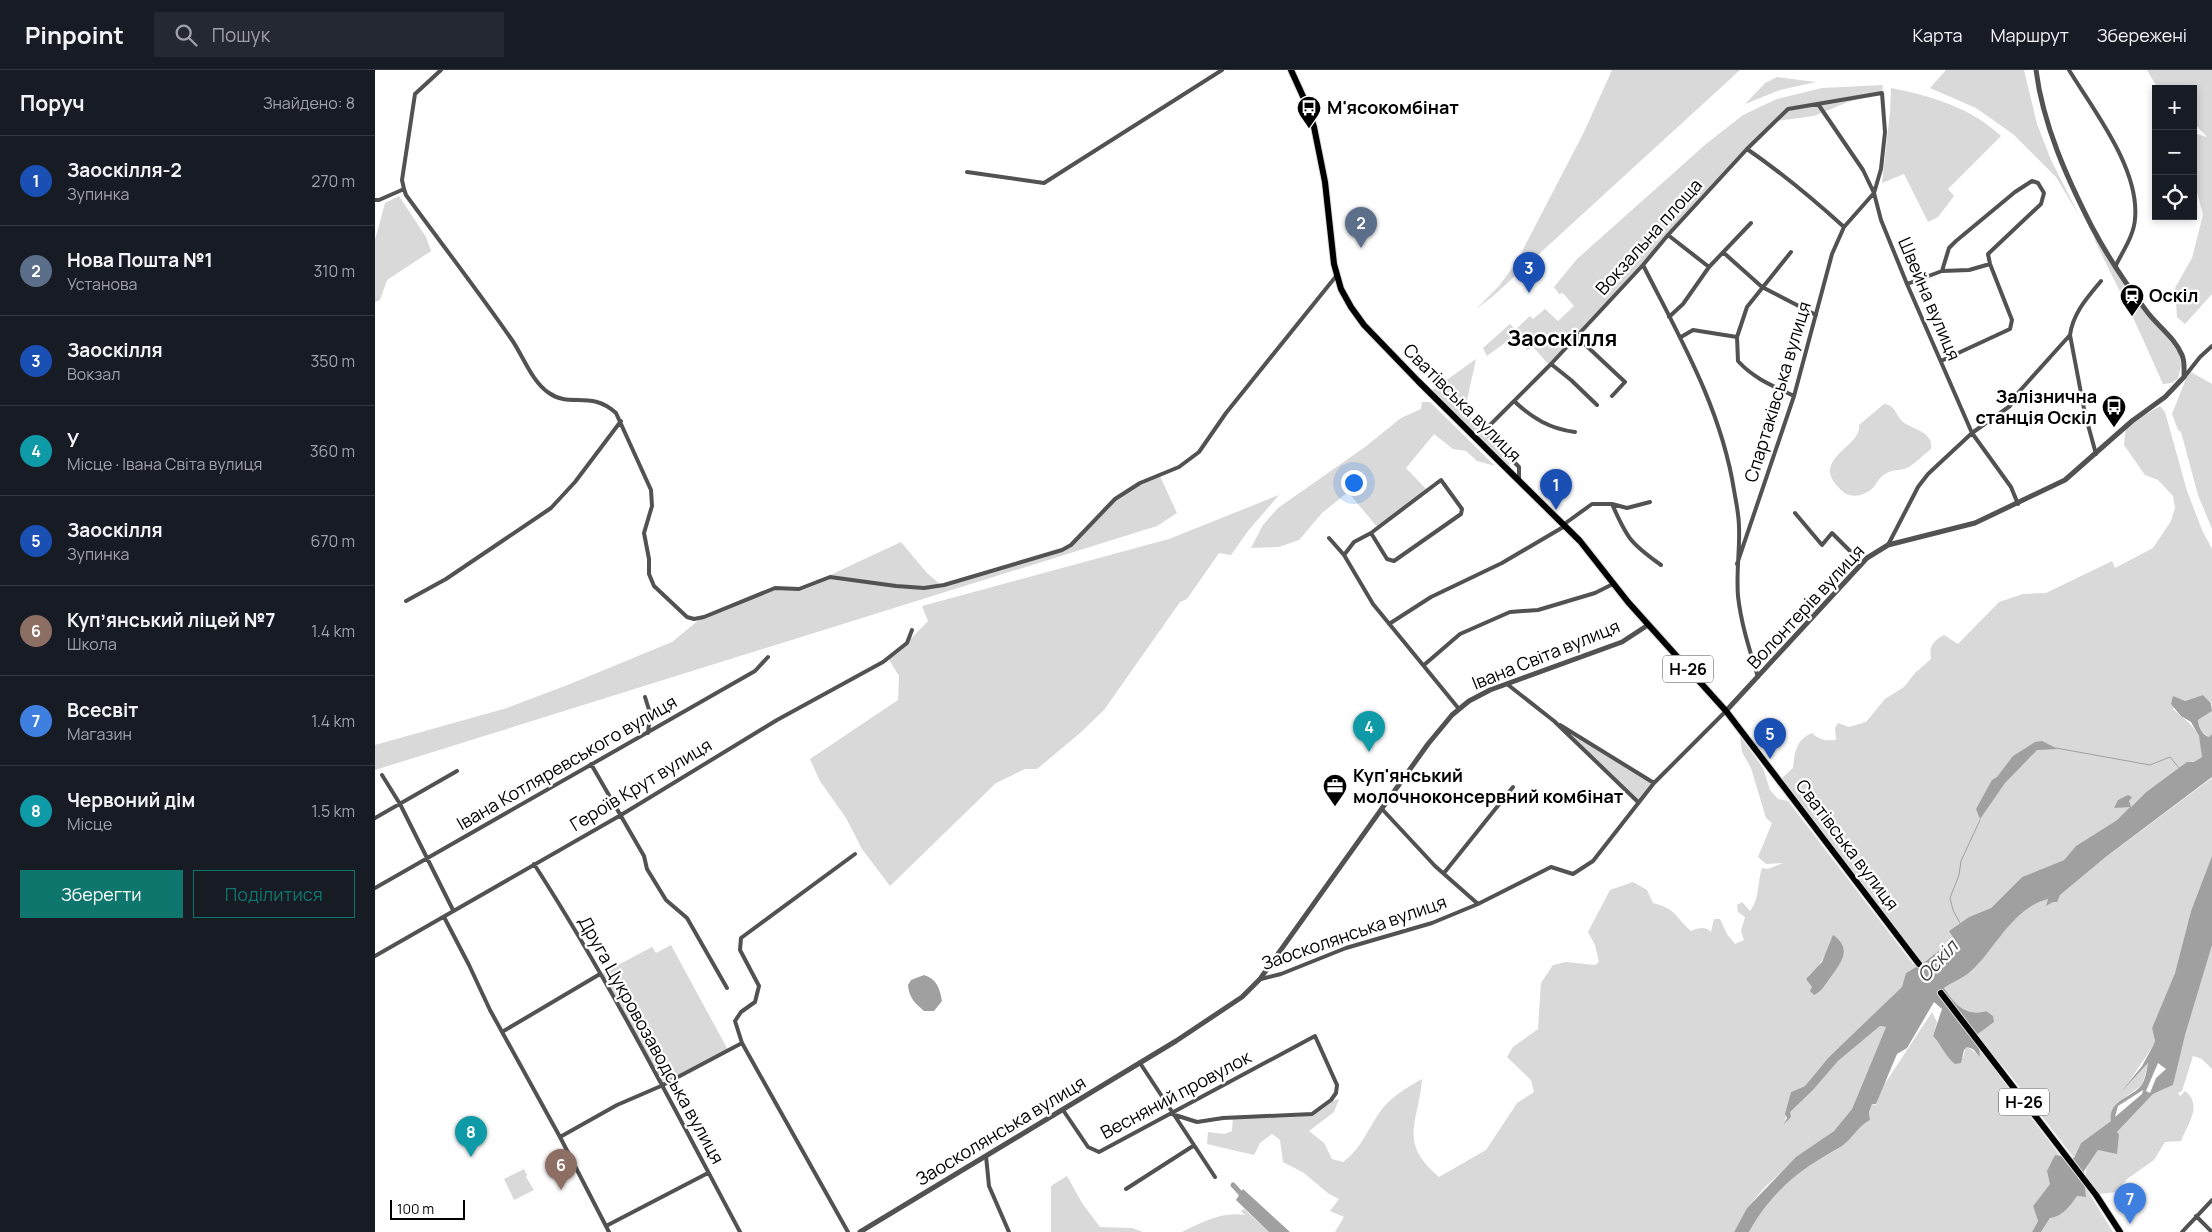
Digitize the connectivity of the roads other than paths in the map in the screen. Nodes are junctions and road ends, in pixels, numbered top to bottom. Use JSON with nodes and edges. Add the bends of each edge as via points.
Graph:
{"nodes":[{"id":1,"x":441,"y":70,"type":"edge"},
{"id":2,"x":1222,"y":70,"type":"edge"},
{"id":3,"x":1291,"y":70,"type":"edge"},
{"id":4,"x":2036,"y":70,"type":"edge"},
{"id":5,"x":2069,"y":70,"type":"edge"},
{"id":6,"x":1819,"y":104,"type":"junction"},
{"id":7,"x":1747,"y":149,"type":"junction"},
{"id":8,"x":967,"y":172,"type":"dead end"},
{"id":9,"x":404,"y":189,"type":"junction"},
{"id":10,"x":1874,"y":193,"type":"junction"},
{"id":11,"x":375,"y":200,"type":"edge"},
{"id":12,"x":1751,"y":223,"type":"dead end"},
{"id":13,"x":1844,"y":227,"type":"junction"},
{"id":14,"x":1668,"y":235,"type":"junction"},
{"id":15,"x":1791,"y":252,"type":"dead end"},
{"id":16,"x":1724,"y":253,"type":"junction"},
{"id":17,"x":1990,"y":264,"type":"junction"},
{"id":18,"x":1643,"y":265,"type":"junction"},
{"id":19,"x":2116,"y":265,"type":"junction"},
{"id":20,"x":1709,"y":267,"type":"junction"},
{"id":21,"x":1942,"y":271,"type":"junction"},
{"id":22,"x":1337,"y":275,"type":"junction"},
{"id":23,"x":2101,"y":282,"type":"dead end"},
{"id":24,"x":1907,"y":284,"type":"junction"},
{"id":25,"x":1762,"y":287,"type":"junction"},
{"id":26,"x":1816,"y":316,"type":"junction"},
{"id":27,"x":1669,"y":317,"type":"junction"},
{"id":28,"x":2070,"y":335,"type":"junction"},
{"id":29,"x":1577,"y":336,"type":"junction"},
{"id":30,"x":1681,"y":336,"type":"junction"},
{"id":31,"x":1737,"y":337,"type":"junction"},
{"id":32,"x":2212,"y":346,"type":"edge"},
{"id":33,"x":1941,"y":360,"type":"junction"},
{"id":34,"x":1551,"y":364,"type":"junction"},
{"id":35,"x":2183,"y":377,"type":"junction"},
{"id":36,"x":1612,"y":396,"type":"dead end"},
{"id":37,"x":1794,"y":396,"type":"junction"},
{"id":38,"x":1514,"y":401,"type":"junction"},
{"id":39,"x":1597,"y":405,"type":"dead end"},
{"id":40,"x":621,"y":421,"type":"junction"},
{"id":41,"x":1575,"y":432,"type":"dead end"},
{"id":42,"x":1972,"y":433,"type":"junction"},
{"id":43,"x":2096,"y":454,"type":"junction"},
{"id":44,"x":1519,"y":481,"type":"junction"},
{"id":45,"x":1650,"y":502,"type":"dead end"},
{"id":46,"x":1612,"y":504,"type":"junction"},
{"id":47,"x":2018,"y":504,"type":"junction"},
{"id":48,"x":1795,"y":513,"type":"dead end"},
{"id":49,"x":1564,"y":525,"type":"junction"},
{"id":50,"x":1371,"y":533,"type":"junction"},
{"id":51,"x":1329,"y":538,"type":"dead end"},
{"id":52,"x":1888,"y":545,"type":"junction"},
{"id":53,"x":1344,"y":555,"type":"junction"},
{"id":54,"x":1862,"y":563,"type":"junction"},
{"id":55,"x":1737,"y":564,"type":"junction"},
{"id":56,"x":1661,"y":565,"type":"dead end"},
{"id":57,"x":1613,"y":584,"type":"junction"},
{"id":58,"x":406,"y":601,"type":"dead end"},
{"id":59,"x":1389,"y":624,"type":"junction"},
{"id":60,"x":1648,"y":626,"type":"junction"},
{"id":61,"x":912,"y":630,"type":"dead end"},
{"id":62,"x":769,"y":657,"type":"dead end"},
{"id":63,"x":1424,"y":665,"type":"junction"},
{"id":64,"x":1758,"y":677,"type":"junction"},
{"id":65,"x":1507,"y":684,"type":"junction"},
{"id":66,"x":645,"y":697,"type":"dead end"},
{"id":67,"x":1459,"y":709,"type":"junction"},
{"id":68,"x":1726,"y":711,"type":"junction"},
{"id":69,"x":1553,"y":721,"type":"junction"},
{"id":70,"x":648,"y":732,"type":"junction"},
{"id":71,"x":591,"y":764,"type":"junction"},
{"id":72,"x":457,"y":771,"type":"dead end"},
{"id":73,"x":382,"y":775,"type":"dead end"},
{"id":74,"x":1654,"y":783,"type":"junction"},
{"id":75,"x":1513,"y":787,"type":"dead end"},
{"id":76,"x":1638,"y":802,"type":"junction"},
{"id":77,"x":400,"y":804,"type":"junction"},
{"id":78,"x":1382,"y":809,"type":"junction"},
{"id":79,"x":621,"y":815,"type":"junction"},
{"id":80,"x":375,"y":818,"type":"edge"},
{"id":81,"x":855,"y":854,"type":"dead end"},
{"id":82,"x":427,"y":859,"type":"junction"},
{"id":83,"x":534,"y":864,"type":"junction"},
{"id":84,"x":1444,"y":873,"type":"junction"},
{"id":85,"x":375,"y":888,"type":"edge"},
{"id":86,"x":1478,"y":904,"type":"junction"},
{"id":87,"x":453,"y":910,"type":"junction"},
{"id":88,"x":444,"y":917,"type":"junction"},
{"id":89,"x":375,"y":956,"type":"edge"},
{"id":90,"x":1919,"y":964,"type":"dead end"},
{"id":91,"x":601,"y":974,"type":"junction"},
{"id":92,"x":1260,"y":979,"type":"junction"},
{"id":93,"x":727,"y":988,"type":"dead end"},
{"id":94,"x":1941,"y":993,"type":"dead end"},
{"id":95,"x":502,"y":1032,"type":"junction"},
{"id":96,"x":742,"y":1043,"type":"junction"},
{"id":97,"x":1140,"y":1063,"type":"junction"},
{"id":98,"x":661,"y":1086,"type":"junction"},
{"id":99,"x":1063,"y":1110,"type":"junction"},
{"id":100,"x":1172,"y":1114,"type":"junction"},
{"id":101,"x":560,"y":1137,"type":"junction"},
{"id":102,"x":1193,"y":1146,"type":"junction"},
{"id":103,"x":986,"y":1156,"type":"junction"},
{"id":104,"x":709,"y":1173,"type":"junction"},
{"id":105,"x":1215,"y":1177,"type":"dead end"},
{"id":106,"x":1126,"y":1189,"type":"dead end"},
{"id":107,"x":2212,"y":1200,"type":"edge"},
{"id":108,"x":2196,"y":1216,"type":"junction"},
{"id":109,"x":606,"y":1226,"type":"junction"},
{"id":110,"x":609,"y":1232,"type":"edge"},
{"id":111,"x":740,"y":1232,"type":"edge"},
{"id":112,"x":848,"y":1232,"type":"edge"},
{"id":113,"x":860,"y":1232,"type":"edge"},
{"id":114,"x":1009,"y":1232,"type":"edge"},
{"id":115,"x":2120,"y":1232,"type":"edge"},
{"id":116,"x":2182,"y":1232,"type":"edge"},
{"id":117,"x":2212,"y":1232,"type":"edge"}],
"edges":[{"from":1,"to":9,"type":"street","via":[[415,94],[402,180]]},
{"from":2,"to":8,"type":"street","via":[[1044,183]]},
{"from":3,"to":22,"type":"main road","name":"Сватівська вулиця","number":"Н-26","via":[[1307,103],[1321,155],[1330,244]]},
{"from":4,"to":19,"type":"street","via":[[2058,155],[2093,228]]},
{"from":5,"to":19,"type":"street","via":[[2117,149],[2132,184],[2135,219]]},
{"from":6,"to":7,"type":"street","name":"Вокзальна площа","via":[[1788,109]]},
{"from":6,"to":10,"type":"street","name":"Швейна вулиця","via":[[1863,170]]},
{"from":6,"to":10,"type":"street","name":"Вокзальна площа","via":[[1882,93],[1885,132],[1881,169]]},
{"from":7,"to":13,"type":"street","via":[[1799,187]]},
{"from":7,"to":14,"type":"street","name":"Вокзальна площа"},
{"from":9,"to":11,"type":"street"},
{"from":9,"to":40,"type":"street","via":[[549,394],[607,404]]},
{"from":10,"to":13,"type":"street","name":"Спартаківська вулиця"},
{"from":10,"to":24,"type":"street","name":"Швейна вулиця","via":[[1881,220]]},
{"from":12,"to":16,"type":"street"},
{"from":13,"to":26,"type":"street","name":"Спартаківська вулиця","via":[[1832,254]]},
{"from":14,"to":18,"type":"street","name":"Вокзальна площа"},
{"from":14,"to":20,"type":"street"},
{"from":15,"to":25,"type":"street"},
{"from":16,"to":20,"type":"street"},
{"from":16,"to":25,"type":"street"},
{"from":17,"to":21,"type":"street","via":[[1969,270]]},
{"from":17,"to":21,"type":"street","via":[[1988,254],[2044,199],[2037,183],[2032,181],[2015,192],[1956,241],[1949,248]]},
{"from":17,"to":33,"type":"street","via":[[2012,320],[2010,329]]},
{"from":18,"to":27,"type":"street"},
{"from":18,"to":29,"type":"street","name":"Вокзальна площа"},
{"from":19,"to":35,"type":"street","via":[[2148,313],[2183,356]]},
{"from":20,"to":27,"type":"street","via":[[1683,304]]},
{"from":21,"to":24,"type":"street"},
{"from":22,"to":40,"type":"street","via":[[1189,461],[1140,483],[1115,499],[1062,550],[944,585],[924,588],[830,577],[799,589],[775,588],[704,617],[687,617],[655,586],[649,574],[644,533],[653,498]]},
{"from":22,"to":44,"type":"main road","name":"Сватівська вулиця","number":"Н-26","via":[[1341,289],[1364,325]]},
{"from":23,"to":28,"type":"street","via":[[2080,308],[2072,322]]},
{"from":24,"to":33,"type":"street","name":"Швейна вулиця"},
{"from":25,"to":26,"type":"street"},
{"from":25,"to":31,"type":"street","via":[[1747,307]]},
{"from":26,"to":37,"type":"street","name":"Спартаківська вулиця"},
{"from":27,"to":30,"type":"street"},
{"from":28,"to":42,"type":"street","via":[[2010,406]]},
{"from":28,"to":43,"type":"street"},
{"from":29,"to":34,"type":"street","name":"Вокзальна площа"},
{"from":29,"to":36,"type":"street","via":[[1625,382]]},
{"from":30,"to":31,"type":"street","via":[[1693,330]]},
{"from":30,"to":55,"type":"street","via":[[1711,403],[1724,444],[1739,528]]},
{"from":31,"to":37,"type":"street","via":[[1738,361],[1745,369],[1765,383]]},
{"from":32,"to":35,"type":"street","name":"Волонтерів вулиця"},
{"from":33,"to":42,"type":"street","name":"Швейна вулиця"},
{"from":34,"to":38,"type":"street","name":"Вокзальна площа"},
{"from":34,"to":39,"type":"street"},
{"from":35,"to":43,"type":"street","name":"Волонтерів вулиця","via":[[2165,397]]},
{"from":37,"to":55,"type":"street","name":"Спартаківська вулиця"},
{"from":38,"to":41,"type":"street","via":[[1532,417],[1558,430]]},
{"from":38,"to":44,"type":"street","name":"Вокзальна площа","via":[[1484,431],[1519,468]]},
{"from":40,"to":58,"type":"street","via":[[551,508],[446,579]]},
{"from":42,"to":47,"type":"street","name":"Швейна вулиця","via":[[2011,487]]},
{"from":42,"to":52,"type":"street","via":[[1923,480]]},
{"from":43,"to":47,"type":"street","name":"Волонтерів вулиця","via":[[2065,480]]},
{"from":44,"to":49,"type":"main road","name":"Сватівська вулиця","number":"Н-26"},
{"from":45,"to":46,"type":"street","via":[[1627,508]]},
{"from":46,"to":49,"type":"street","via":[[1592,504]]},
{"from":46,"to":56,"type":"street","via":[[1626,535],[1637,548]]},
{"from":47,"to":52,"type":"street","name":"Волонтерів вулиця","via":[[1975,523]]},
{"from":48,"to":54,"type":"street","via":[[1822,545],[1832,534]]},
{"from":49,"to":57,"type":"main road","name":"Сватівська вулиця","number":"Н-26"},
{"from":49,"to":59,"type":"street","via":[[1502,563],[1431,597]]},
{"from":50,"to":50,"type":"street","via":[[1441,480],[1462,509],[1461,514],[1394,561],[1387,559]]},
{"from":50,"to":53,"type":"street","via":[[1354,542]]},
{"from":51,"to":53,"type":"street"},
{"from":52,"to":54,"type":"street","name":"Волонтерів вулиця"},
{"from":53,"to":59,"type":"street"},
{"from":54,"to":64,"type":"street","name":"Волонтерів вулиця"},
{"from":55,"to":64,"type":"street","via":[[1738,597],[1746,640]]},
{"from":57,"to":60,"type":"main road","name":"Сватівська вулиця","number":"Н-26"},
{"from":57,"to":63,"type":"street","via":[[1595,593],[1538,610],[1510,612],[1460,634]]},
{"from":59,"to":63,"type":"street"},
{"from":60,"to":65,"type":"street","name":"Івана Світа вулиця","via":[[1622,642]]},
{"from":60,"to":68,"type":"main road","name":"Сватівська вулиця","number":"Н-26"},
{"from":61,"to":79,"type":"street","name":"Героїв Крут вулиця","via":[[907,643],[883,662],[777,720]]},
{"from":62,"to":70,"type":"street","name":"Івана Котляревського вулиця","via":[[755,671]]},
{"from":63,"to":67,"type":"street"},
{"from":64,"to":68,"type":"street","name":"Волонтерів вулиця"},
{"from":65,"to":67,"type":"street","name":"Івана Світа вулиця"},
{"from":65,"to":69,"type":"street"},
{"from":66,"to":70,"type":"street","via":[[650,713]]},
{"from":67,"to":78,"type":"street","name":"Івана Світа вулиця","via":[[1428,744]]},
{"from":68,"to":74,"type":"street","name":"Заосколянська вулиця"},
{"from":68,"to":90,"type":"main road","name":"Сватівська вулиця","number":"Н-26"},
{"from":69,"to":74,"type":"street"},
{"from":69,"to":76,"type":"street"},
{"from":70,"to":71,"type":"street","name":"Івана Котляревського вулиця"},
{"from":71,"to":79,"type":"street"},
{"from":71,"to":82,"type":"street","name":"Івана Котляревського вулиця"},
{"from":72,"to":77,"type":"street"},
{"from":73,"to":77,"type":"street"},
{"from":74,"to":76,"type":"street","name":"Заосколянська вулиця"},
{"from":75,"to":84,"type":"street"},
{"from":76,"to":86,"type":"street","name":"Заосколянська вулиця","via":[[1593,861],[1584,868],[1573,874],[1551,867]]},
{"from":77,"to":80,"type":"street"},
{"from":77,"to":82,"type":"street"},
{"from":78,"to":84,"type":"street"},
{"from":78,"to":92,"type":"street","name":"Івана Світа вулиця"},
{"from":79,"to":83,"type":"street","name":"Героїв Крут вулиця"},
{"from":79,"to":93,"type":"street","via":[[666,900],[687,918]]},
{"from":81,"to":96,"type":"street","via":[[741,938],[740,950],[759,986],[755,1002],[741,1012],[735,1022]]},
{"from":82,"to":85,"type":"street","name":"Івана Котляревського вулиця"},
{"from":82,"to":87,"type":"street"},
{"from":83,"to":87,"type":"street","name":"Героїв Крут вулиця"},
{"from":83,"to":91,"type":"street","name":"Друга Цукровозаводська вулиця"},
{"from":84,"to":86,"type":"street"},
{"from":86,"to":92,"type":"street","name":"Заосколянська вулиця","via":[[1432,923],[1346,948]]},
{"from":87,"to":88,"type":"street","name":"Героїв Крут вулиця"},
{"from":88,"to":89,"type":"street","name":"Героїв Крут вулиця"},
{"from":88,"to":95,"type":"street"},
{"from":91,"to":95,"type":"street"},
{"from":91,"to":98,"type":"street","name":"Друга Цукровозаводська вулиця"},
{"from":92,"to":97,"type":"street","name":"Заосколянська вулиця","via":[[1242,997]]},
{"from":94,"to":115,"type":"main road","number":"Н-26","via":[[2096,1195]]},
{"from":95,"to":101,"type":"street"},
{"from":96,"to":98,"type":"street"},
{"from":96,"to":112,"type":"street"},
{"from":97,"to":99,"type":"street","name":"Заосколянська вулиця"},
{"from":97,"to":100,"type":"street"},
{"from":98,"to":101,"type":"street","via":[[617,1105]]},
{"from":98,"to":104,"type":"street","name":"Друга Цукровозаводська вулиця"},
{"from":99,"to":100,"type":"street","name":"Весняний провулок","via":[[1088,1146],[1099,1152]]},
{"from":99,"to":103,"type":"street","name":"Заосколянська вулиця"},
{"from":100,"to":100,"type":"street","name":"Весняний провулок","via":[[1315,1036],[1337,1086],[1331,1100],[1312,1114],[1197,1122]]},
{"from":100,"to":102,"type":"street"},
{"from":101,"to":109,"type":"street"},
{"from":102,"to":105,"type":"street"},
{"from":102,"to":106,"type":"street"},
{"from":103,"to":113,"type":"street","name":"Заосколянська вулиця"},
{"from":103,"to":114,"type":"street","via":[[989,1186]]},
{"from":104,"to":109,"type":"street"},
{"from":104,"to":111,"type":"street","name":"Друга Цукровозаводська вулиця"},
{"from":107,"to":108,"type":"street"},
{"from":108,"to":116,"type":"street"},
{"from":108,"to":117,"type":"street"},
{"from":109,"to":110,"type":"street"}]}
